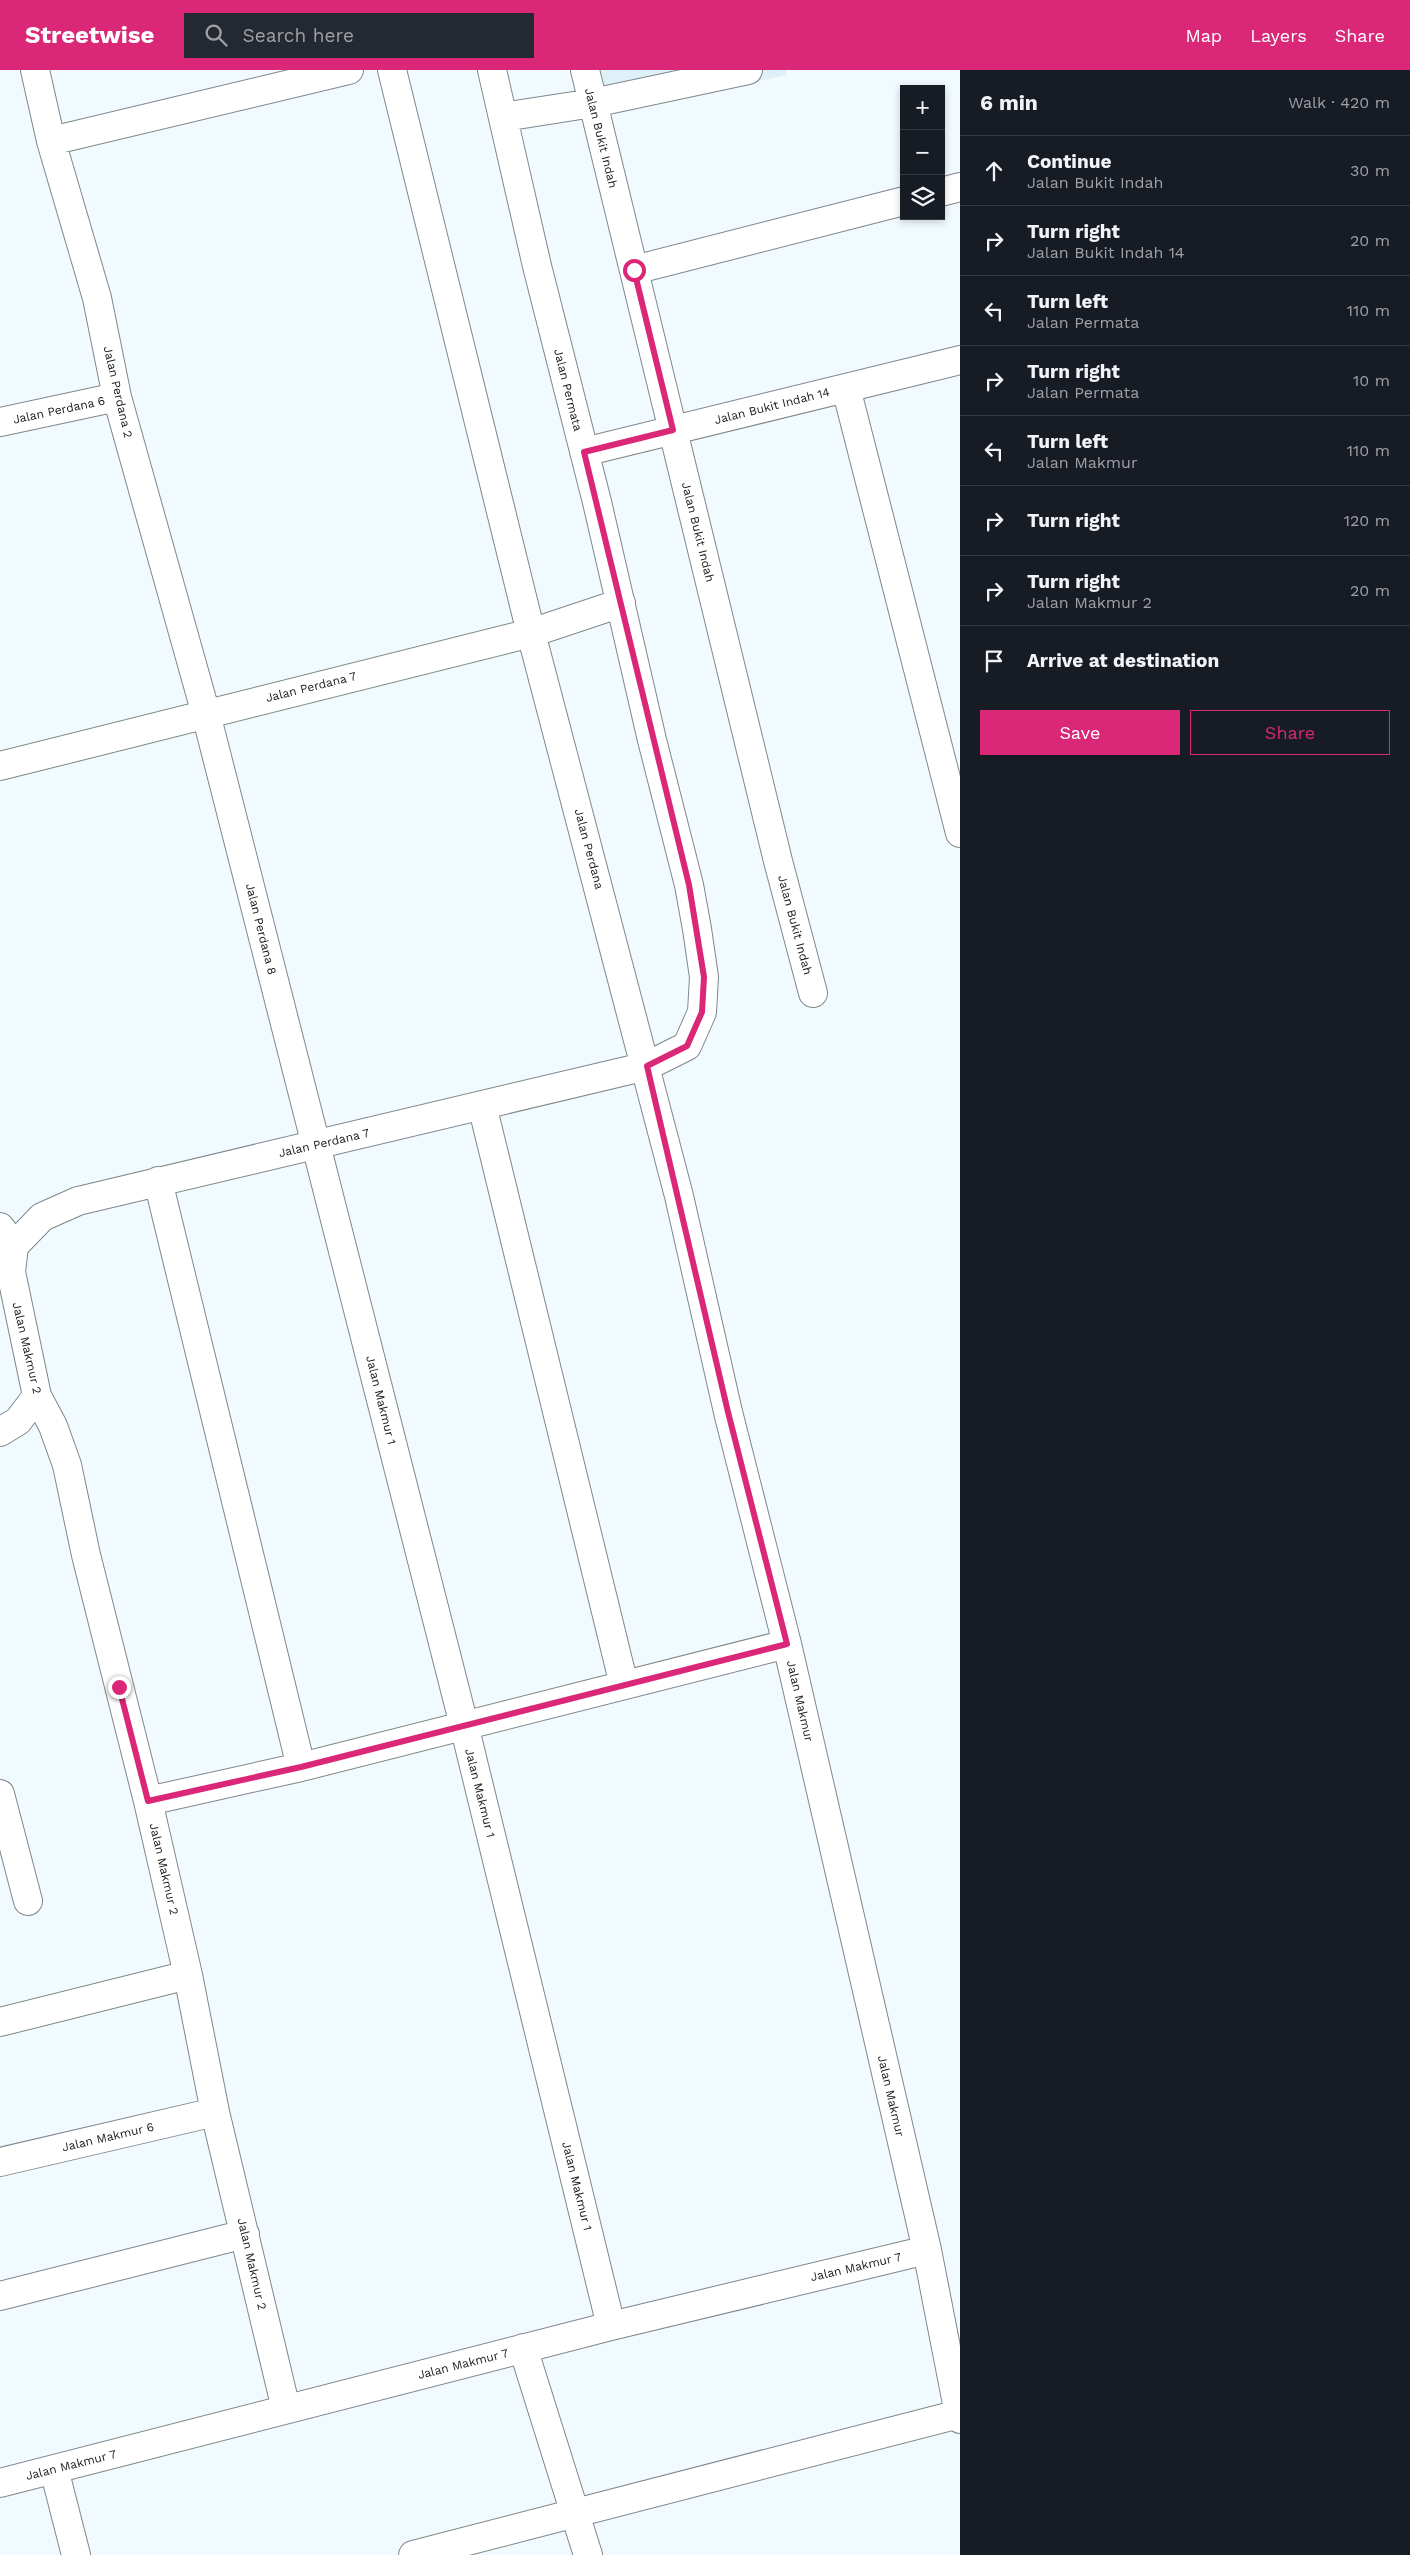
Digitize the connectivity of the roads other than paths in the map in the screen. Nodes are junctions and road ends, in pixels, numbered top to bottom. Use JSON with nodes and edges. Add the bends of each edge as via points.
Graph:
{"nodes":[{"id":1,"x":34,"y":70,"type":"edge"},
{"id":2,"x":349,"y":70,"type":"edge"},
{"id":3,"x":392,"y":70,"type":"edge"},
{"id":4,"x":492,"y":70,"type":"edge"},
{"id":5,"x":585,"y":70,"type":"edge"},
{"id":6,"x":748,"y":70,"type":"edge"},
{"id":7,"x":593,"y":103,"type":"junction"},
{"id":8,"x":503,"y":117,"type":"junction"},
{"id":9,"x":51,"y":141,"type":"junction"},
{"id":10,"x":960,"y":187,"type":"edge"},
{"id":11,"x":945,"y":191,"type":"edge"},
{"id":12,"x":900,"y":202,"type":"edge"},
{"id":13,"x":634,"y":270,"type":"junction"},
{"id":14,"x":960,"y":360,"type":"edge"},
{"id":15,"x":846,"y":388,"type":"junction"},
{"id":16,"x":117,"y":397,"type":"junction"},
{"id":17,"x":0,"y":422,"type":"edge"},
{"id":18,"x":673,"y":430,"type":"junction"},
{"id":19,"x":584,"y":452,"type":"junction"},
{"id":20,"x":621,"y":603,"type":"junction"},
{"id":21,"x":531,"y":632,"type":"junction"},
{"id":22,"x":206,"y":714,"type":"junction"},
{"id":23,"x":0,"y":766,"type":"edge"},
{"id":24,"x":960,"y":833,"type":"edge"},
{"id":25,"x":813,"y":993,"type":"dead end"},
{"id":26,"x":647,"y":1066,"type":"junction"},
{"id":27,"x":482,"y":1105,"type":"junction"},
{"id":28,"x":316,"y":1145,"type":"junction"},
{"id":29,"x":158,"y":1181,"type":"junction"},
{"id":30,"x":7,"y":1236,"type":"edge"},
{"id":31,"x":37,"y":1396,"type":"junction"},
{"id":32,"x":0,"y":1432,"type":"edge"},
{"id":33,"x":787,"y":1644,"type":"junction"},
{"id":34,"x":624,"y":1684,"type":"junction"},
{"id":35,"x":464,"y":1725,"type":"junction"},
{"id":36,"x":301,"y":1767,"type":"junction"},
{"id":37,"x":0,"y":1794,"type":"edge"},
{"id":38,"x":148,"y":1801,"type":"junction"},
{"id":39,"x":28,"y":1901,"type":"dead end"},
{"id":40,"x":188,"y":1975,"type":"junction"},
{"id":41,"x":0,"y":2022,"type":"edge"},
{"id":42,"x":216,"y":2112,"type":"junction"},
{"id":43,"x":0,"y":2162,"type":"edge"},
{"id":44,"x":245,"y":2234,"type":"junction"},
{"id":45,"x":927,"y":2250,"type":"junction"},
{"id":46,"x":0,"y":2296,"type":"edge"},
{"id":47,"x":611,"y":2326,"type":"junction"},
{"id":48,"x":523,"y":2348,"type":"junction"},
{"id":49,"x":286,"y":2409,"type":"junction"},
{"id":50,"x":960,"y":2416,"type":"edge"},
{"id":51,"x":54,"y":2469,"type":"junction"},
{"id":52,"x":0,"y":2483,"type":"edge"},
{"id":53,"x":577,"y":2512,"type":"junction"},
{"id":54,"x":76,"y":2555,"type":"edge"},
{"id":55,"x":413,"y":2555,"type":"edge"},
{"id":56,"x":588,"y":2555,"type":"edge"}],
"edges":[{"from":1,"to":9,"type":"street","name":"Jalan Perdana 2"},
{"from":2,"to":9,"type":"street"},
{"from":3,"to":21,"type":"street","name":"Jalan Perdana"},
{"from":4,"to":8,"type":"street","name":"Jalan Permata"},
{"from":5,"to":7,"type":"street","name":"Jalan Bukit Indah"},
{"from":6,"to":7,"type":"street"},
{"from":7,"to":8,"type":"street"},
{"from":7,"to":13,"type":"street","name":"Jalan Bukit Indah"},
{"from":8,"to":19,"type":"street","name":"Jalan Permata"},
{"from":9,"to":16,"type":"street","name":"Jalan Perdana 2","via":[[97,298]]},
{"from":10,"to":11,"type":"street"},
{"from":12,"to":13,"type":"street"},
{"from":13,"to":18,"type":"street","name":"Jalan Bukit Indah"},
{"from":14,"to":15,"type":"street","name":"Jalan Bukit Indah 14"},
{"from":15,"to":18,"type":"street","name":"Jalan Bukit Indah 14"},
{"from":15,"to":24,"type":"street"},
{"from":16,"to":17,"type":"street","name":"Jalan Perdana 6"},
{"from":16,"to":22,"type":"street","name":"Jalan Perdana 2"},
{"from":18,"to":19,"type":"street","name":"Jalan Bukit Indah 14"},
{"from":18,"to":25,"type":"street","name":"Jalan Bukit Indah"},
{"from":19,"to":20,"type":"street","name":"Jalan Permata"},
{"from":20,"to":21,"type":"street","name":"Jalan Perdana 7"},
{"from":20,"to":26,"type":"street","name":"Jalan Permata","via":[[689,885],[704,977],[702,1012],[687,1046]]},
{"from":21,"to":22,"type":"street","name":"Jalan Perdana 7"},
{"from":21,"to":26,"type":"street","name":"Jalan Perdana"},
{"from":22,"to":23,"type":"street","name":"Jalan Perdana 7"},
{"from":22,"to":28,"type":"street","name":"Jalan Perdana 8"},
{"from":26,"to":27,"type":"street","name":"Jalan Perdana 7"},
{"from":26,"to":33,"type":"street","name":"Jalan Makmur","via":[[728,1412]]},
{"from":27,"to":28,"type":"street","name":"Jalan Perdana 7"},
{"from":27,"to":34,"type":"street"},
{"from":28,"to":29,"type":"street","name":"Jalan Perdana 7"},
{"from":28,"to":35,"type":"street","name":"Jalan Makmur 1"},
{"from":29,"to":30,"type":"street","name":"Jalan Perdana 7","via":[[78,1201]]},
{"from":29,"to":36,"type":"street"},
{"from":30,"to":31,"type":"street","name":"Jalan Makmur 2","via":[[11,1272]]},
{"from":31,"to":32,"type":"street","via":[[18,1421]]},
{"from":31,"to":38,"type":"street","name":"Jalan Makmur 2","via":[[53,1426],[67,1465],[86,1555]]},
{"from":33,"to":34,"type":"street"},
{"from":33,"to":45,"type":"street","name":"Jalan Makmur"},
{"from":34,"to":35,"type":"street"},
{"from":35,"to":36,"type":"street"},
{"from":35,"to":47,"type":"street","name":"Jalan Makmur 1"},
{"from":36,"to":38,"type":"street"},
{"from":37,"to":39,"type":"street"},
{"from":38,"to":40,"type":"street","name":"Jalan Makmur 2"},
{"from":40,"to":41,"type":"street"},
{"from":40,"to":42,"type":"street","name":"Jalan Makmur 2"},
{"from":42,"to":43,"type":"street","name":"Jalan Makmur 6"},
{"from":42,"to":44,"type":"street","name":"Jalan Makmur 2"},
{"from":44,"to":46,"type":"street"},
{"from":44,"to":49,"type":"street","name":"Jalan Makmur 2"},
{"from":45,"to":47,"type":"street","name":"Jalan Makmur 7"},
{"from":45,"to":50,"type":"street","name":"Jalan Makmur"},
{"from":47,"to":48,"type":"street","name":"Jalan Makmur 7"},
{"from":48,"to":49,"type":"street","name":"Jalan Makmur 7"},
{"from":48,"to":53,"type":"street"},
{"from":49,"to":51,"type":"street","name":"Jalan Makmur 7"},
{"from":50,"to":53,"type":"street"},
{"from":51,"to":52,"type":"street","name":"Jalan Makmur 7"},
{"from":51,"to":54,"type":"street"},
{"from":53,"to":55,"type":"street"},
{"from":53,"to":56,"type":"street"}]}
